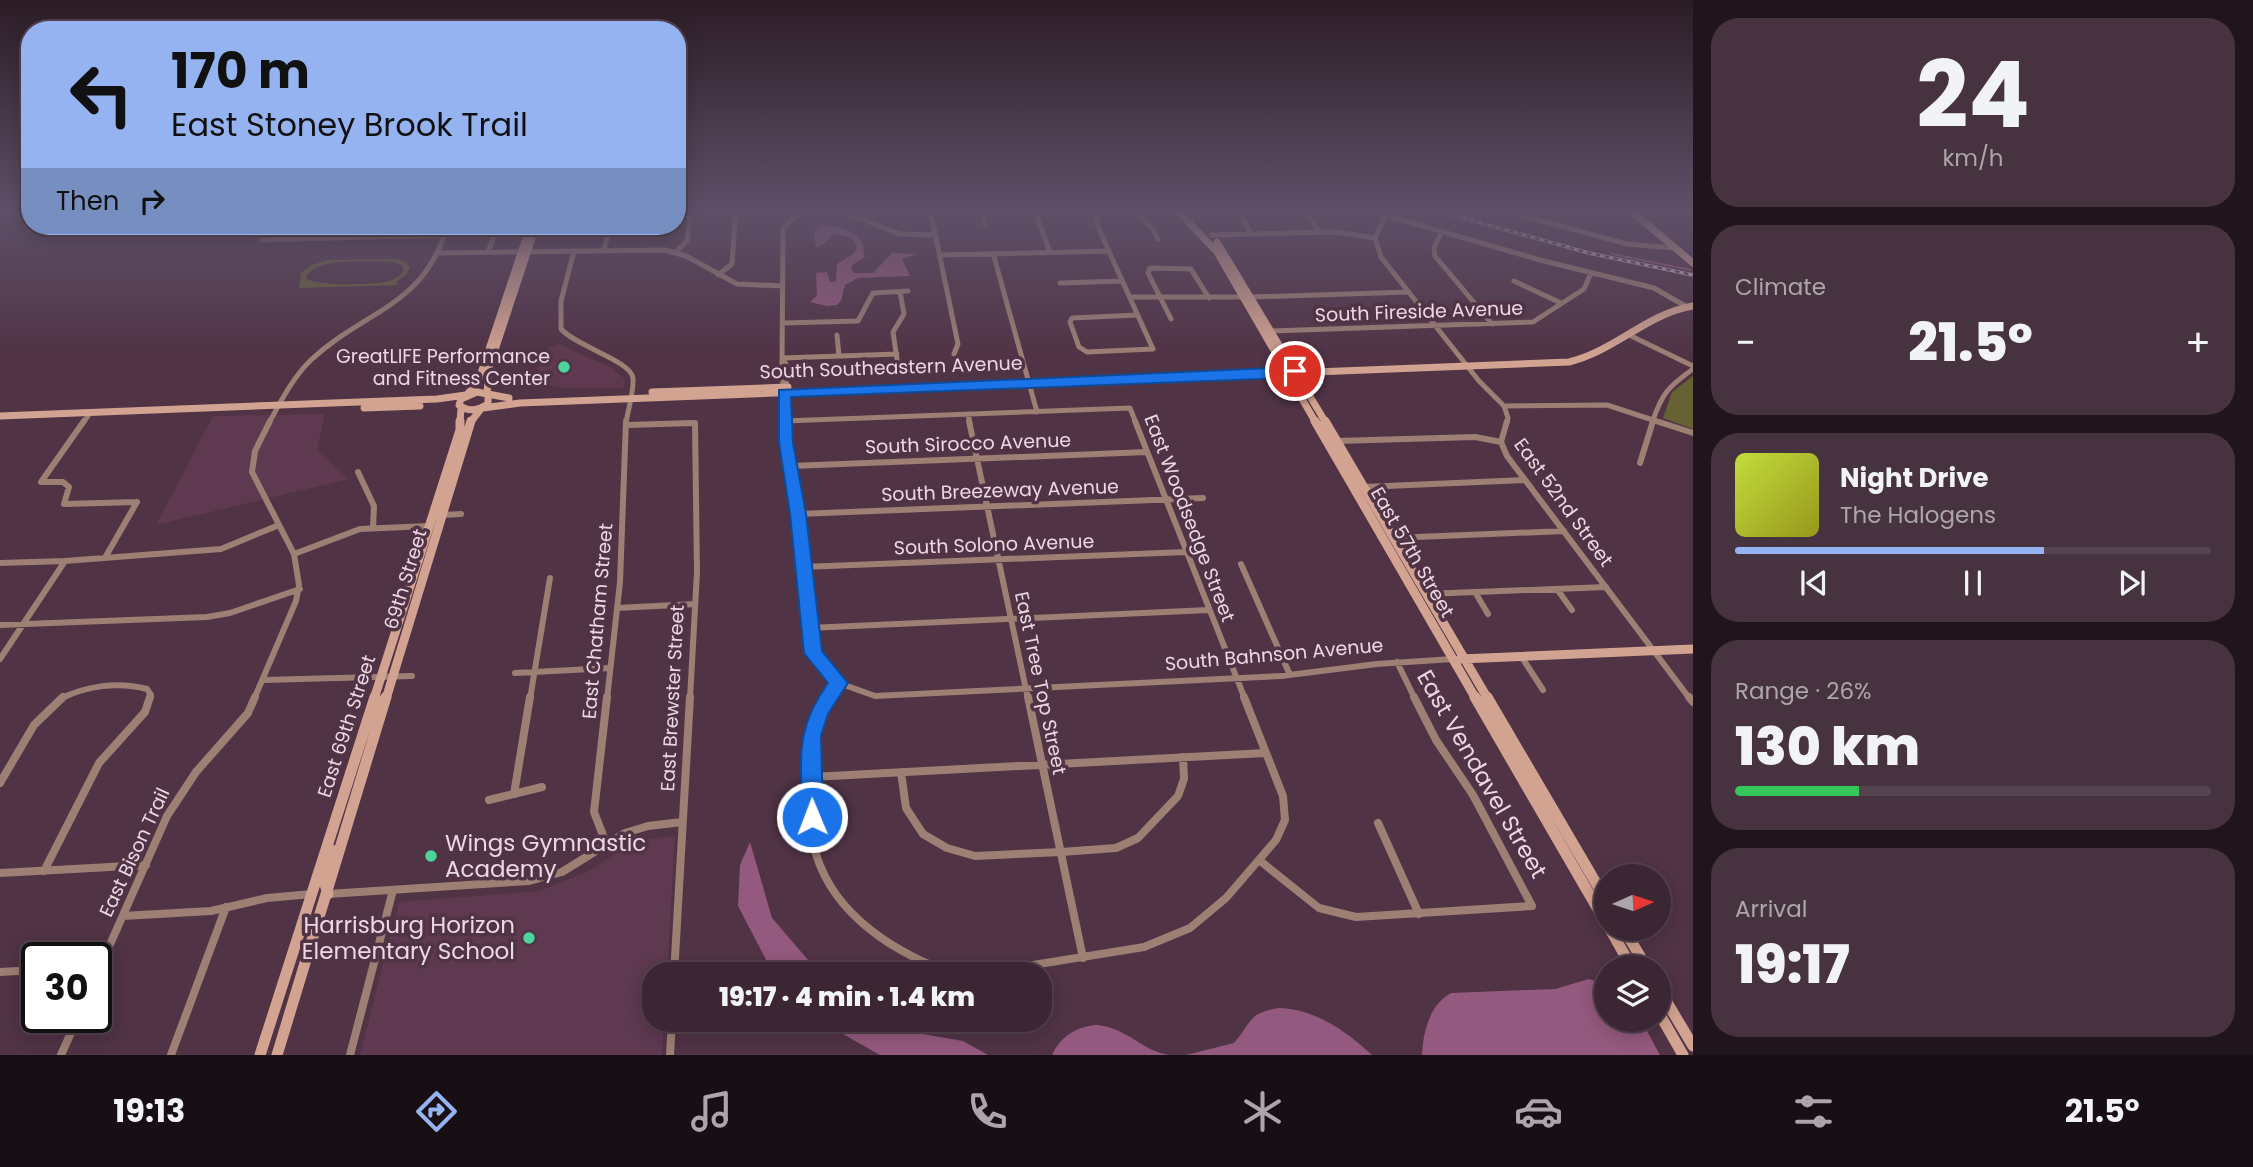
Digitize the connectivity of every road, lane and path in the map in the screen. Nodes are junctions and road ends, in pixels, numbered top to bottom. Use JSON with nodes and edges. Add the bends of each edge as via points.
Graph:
{"nodes":[{"id":1,"x":433,"y":258,"type":"edge"},
{"id":2,"x":522,"y":258,"type":"edge"},
{"id":3,"x":522,"y":258,"type":"edge"},
{"id":4,"x":572,"y":258,"type":"edge"},
{"id":5,"x":687,"y":258,"type":"edge"},
{"id":6,"x":732,"y":258,"type":"edge"},
{"id":7,"x":784,"y":258,"type":"edge"},
{"id":8,"x":941,"y":258,"type":"edge"},
{"id":9,"x":994,"y":258,"type":"edge"},
{"id":10,"x":1112,"y":258,"type":"edge"},
{"id":11,"x":1220,"y":258,"type":"edge"},
{"id":12,"x":1225,"y":258,"type":"edge"},
{"id":13,"x":1382,"y":258,"type":"edge"},
{"id":14,"x":1437,"y":258,"type":"edge"},
{"id":15,"x":1537,"y":258,"type":"edge"},
{"id":16,"x":1591,"y":273,"type":"junction"},
{"id":17,"x":718,"y":275,"type":"junction"},
{"id":18,"x":1122,"y":281,"type":"junction"},
{"id":19,"x":1514,"y":281,"type":"dead end"},
{"id":20,"x":1060,"y":283,"type":"dead end"},
{"id":21,"x":783,"y":286,"type":"junction"},
{"id":22,"x":908,"y":291,"type":"dead end"},
{"id":23,"x":900,"y":292,"type":"junction"},
{"id":24,"x":1409,"y":292,"type":"junction"},
{"id":25,"x":1160,"y":296,"type":"junction"},
{"id":26,"x":1248,"y":297,"type":"junction"},
{"id":27,"x":1130,"y":298,"type":"junction"},
{"id":28,"x":1209,"y":298,"type":"junction"},
{"id":29,"x":1561,"y":303,"type":"junction"},
{"id":30,"x":1690,"y":306,"type":"edge"},
{"id":31,"x":1137,"y":315,"type":"junction"},
{"id":32,"x":1171,"y":319,"type":"dead end"},
{"id":33,"x":783,"y":323,"type":"junction"},
{"id":34,"x":1492,"y":324,"type":"junction"},
{"id":35,"x":1435,"y":326,"type":"junction"},
{"id":36,"x":1271,"y":331,"type":"junction"},
{"id":37,"x":1627,"y":334,"type":"junction"},
{"id":38,"x":837,"y":335,"type":"dead end"},
{"id":39,"x":897,"y":354,"type":"junction"},
{"id":40,"x":954,"y":354,"type":"dead end"},
{"id":41,"x":839,"y":356,"type":"junction"},
{"id":42,"x":783,"y":358,"type":"junction"},
{"id":43,"x":1466,"y":365,"type":"junction"},
{"id":44,"x":1693,"y":367,"type":"edge"},
{"id":45,"x":1289,"y":371,"type":"junction"},
{"id":46,"x":899,"y":373,"type":"dead end"},
{"id":47,"x":1028,"y":381,"type":"junction"},
{"id":48,"x":784,"y":389,"type":"junction"},
{"id":49,"x":466,"y":395,"type":"junction"},
{"id":50,"x":488,"y":395,"type":"junction"},
{"id":51,"x":631,"y":396,"type":"junction"},
{"id":52,"x":1504,"y":406,"type":"junction"},
{"id":53,"x":277,"y":408,"type":"junction"},
{"id":54,"x":461,"y":408,"type":"junction"},
{"id":55,"x":482,"y":408,"type":"junction"},
{"id":56,"x":1037,"y":412,"type":"junction"},
{"id":57,"x":90,"y":414,"type":"junction"},
{"id":58,"x":968,"y":414,"type":"junction"},
{"id":59,"x":0,"y":416,"type":"edge"},
{"id":60,"x":1654,"y":419,"type":"junction"},
{"id":61,"x":784,"y":421,"type":"junction"},
{"id":62,"x":626,"y":425,"type":"junction"},
{"id":63,"x":1693,"y":433,"type":"edge"},
{"id":64,"x":1336,"y":442,"type":"junction"},
{"id":65,"x":1501,"y":442,"type":"junction"},
{"id":66,"x":1147,"y":452,"type":"junction"},
{"id":67,"x":977,"y":459,"type":"junction"},
{"id":68,"x":450,"y":462,"type":"junction"},
{"id":69,"x":1640,"y":463,"type":"dead end"},
{"id":70,"x":791,"y":466,"type":"junction"},
{"id":71,"x":358,"y":472,"type":"dead end"},
{"id":72,"x":1525,"y":480,"type":"junction"},
{"id":73,"x":1362,"y":487,"type":"junction"},
{"id":74,"x":1203,"y":498,"type":"dead end"},
{"id":75,"x":1166,"y":499,"type":"junction"},
{"id":76,"x":987,"y":507,"type":"junction"},
{"id":77,"x":461,"y":514,"type":"dead end"},
{"id":78,"x":798,"y":514,"type":"junction"},
{"id":79,"x":443,"y":515,"type":"junction"},
{"id":80,"x":279,"y":526,"type":"junction"},
{"id":81,"x":429,"y":526,"type":"junction"},
{"id":82,"x":373,"y":528,"type":"junction"},
{"id":83,"x":1564,"y":531,"type":"junction"},
{"id":84,"x":1392,"y":538,"type":"junction"},
{"id":85,"x":1186,"y":552,"type":"junction"},
{"id":86,"x":294,"y":554,"type":"junction"},
{"id":87,"x":106,"y":556,"type":"junction"},
{"id":88,"x":999,"y":560,"type":"junction"},
{"id":89,"x":65,"y":561,"type":"junction"},
{"id":90,"x":0,"y":563,"type":"edge"},
{"id":91,"x":1241,"y":564,"type":"dead end"},
{"id":92,"x":802,"y":567,"type":"junction"},
{"id":93,"x":550,"y":578,"type":"dead end"},
{"id":94,"x":423,"y":579,"type":"junction"},
{"id":95,"x":1606,"y":587,"type":"junction"},
{"id":96,"x":300,"y":589,"type":"junction"},
{"id":97,"x":1558,"y":589,"type":"junction"},
{"id":98,"x":1475,"y":592,"type":"junction"},
{"id":99,"x":1426,"y":594,"type":"junction"},
{"id":100,"x":695,"y":604,"type":"junction"},
{"id":101,"x":617,"y":608,"type":"junction"},
{"id":102,"x":1209,"y":610,"type":"junction"},
{"id":103,"x":1572,"y":610,"type":"dead end"},
{"id":104,"x":1488,"y":614,"type":"dead end"},
{"id":105,"x":1012,"y":620,"type":"junction"},
{"id":106,"x":24,"y":624,"type":"junction"},
{"id":107,"x":0,"y":625,"type":"edge"},
{"id":108,"x":809,"y":628,"type":"junction"},
{"id":109,"x":1693,"y":649,"type":"edge"},
{"id":110,"x":1655,"y":651,"type":"junction"},
{"id":111,"x":1521,"y":656,"type":"junction"},
{"id":112,"x":0,"y":659,"type":"edge"},
{"id":113,"x":1458,"y":659,"type":"junction"},
{"id":114,"x":1396,"y":662,"type":"junction"},
{"id":115,"x":610,"y":668,"type":"junction"},
{"id":116,"x":534,"y":672,"type":"junction"},
{"id":117,"x":515,"y":673,"type":"dead end"},
{"id":118,"x":1290,"y":675,"type":"junction"},
{"id":119,"x":382,"y":676,"type":"junction"},
{"id":120,"x":393,"y":676,"type":"junction"},
{"id":121,"x":412,"y":676,"type":"dead end"},
{"id":122,"x":1236,"y":678,"type":"junction"},
{"id":123,"x":263,"y":680,"type":"junction"},
{"id":124,"x":839,"y":683,"type":"junction"},
{"id":125,"x":1026,"y":689,"type":"junction"},
{"id":126,"x":1543,"y":690,"type":"dead end"},
{"id":127,"x":1693,"y":702,"type":"edge"},
{"id":128,"x":1265,"y":753,"type":"junction"},
{"id":129,"x":1183,"y":757,"type":"junction"},
{"id":130,"x":1042,"y":765,"type":"junction"},
{"id":131,"x":901,"y":772,"type":"junction"},
{"id":132,"x":812,"y":777,"type":"junction"},
{"id":133,"x":0,"y":783,"type":"edge"},
{"id":134,"x":542,"y":787,"type":"dead end"},
{"id":135,"x":514,"y":794,"type":"junction"},
{"id":136,"x":489,"y":800,"type":"dead end"},
{"id":137,"x":682,"y":822,"type":"junction"},
{"id":138,"x":1378,"y":823,"type":"dead end"},
{"id":139,"x":335,"y":824,"type":"junction"},
{"id":140,"x":606,"y":843,"type":"junction"},
{"id":141,"x":1061,"y":852,"type":"junction"},
{"id":142,"x":1259,"y":860,"type":"junction"},
{"id":143,"x":146,"y":865,"type":"junction"},
{"id":144,"x":44,"y":871,"type":"junction"},
{"id":145,"x":0,"y":873,"type":"edge"},
{"id":146,"x":1594,"y":880,"type":"edge"},
{"id":147,"x":393,"y":890,"type":"junction"},
{"id":148,"x":312,"y":894,"type":"junction"},
{"id":149,"x":328,"y":894,"type":"junction"},
{"id":150,"x":1594,"y":902,"type":"edge"},
{"id":151,"x":226,"y":907,"type":"junction"},
{"id":152,"x":1419,"y":914,"type":"junction"},
{"id":153,"x":123,"y":916,"type":"junction"},
{"id":154,"x":110,"y":942,"type":"edge"},
{"id":155,"x":1083,"y":958,"type":"junction"},
{"id":156,"x":675,"y":962,"type":"edge"},
{"id":157,"x":926,"y":962,"type":"edge"},
{"id":158,"x":1052,"y":963,"type":"edge"},
{"id":159,"x":21,"y":971,"type":"edge"},
{"id":160,"x":0,"y":972,"type":"edge"},
{"id":161,"x":1671,"y":1009,"type":"edge"},
{"id":162,"x":671,"y":1032,"type":"edge"},
{"id":163,"x":1670,"y":1032,"type":"edge"},
{"id":164,"x":71,"y":1033,"type":"edge"},
{"id":165,"x":1693,"y":1046,"type":"edge"},
{"id":166,"x":61,"y":1055,"type":"edge"},
{"id":167,"x":171,"y":1055,"type":"edge"},
{"id":168,"x":260,"y":1055,"type":"edge"},
{"id":169,"x":277,"y":1055,"type":"edge"},
{"id":170,"x":350,"y":1055,"type":"edge"},
{"id":171,"x":670,"y":1055,"type":"edge"},
{"id":172,"x":1683,"y":1055,"type":"edge"}],
"edges":[{"from":1,"to":53,"type":"street","via":[[418,285],[397,304],[313,358]]},
{"from":2,"to":50,"type":"main road","via":[[487,377]]},
{"from":3,"to":49,"type":"main road","via":[[478,382]]},
{"from":4,"to":51,"type":"street","via":[[561,301],[561,328],[572,341],[630,369]]},
{"from":5,"to":17,"type":"street"},
{"from":6,"to":17,"type":"street"},
{"from":7,"to":21,"type":"street"},
{"from":8,"to":40,"type":"street","via":[[958,344]]},
{"from":9,"to":47,"type":"street"},
{"from":10,"to":18,"type":"street"},
{"from":11,"to":26,"type":"main road"},
{"from":12,"to":26,"type":"main road","name":"East 57th Street"},
{"from":13,"to":24,"type":"street"},
{"from":14,"to":34,"type":"street"},
{"from":15,"to":16,"type":"street"},
{"from":16,"to":29,"type":"street","name":"South Fireside Avenue","via":[[1584,289]]},
{"from":16,"to":30,"type":"street","via":[[1661,291]]},
{"from":17,"to":21,"type":"street","via":[[743,286]]},
{"from":18,"to":20,"type":"street"},
{"from":18,"to":27,"type":"street"},
{"from":19,"to":29,"type":"street"},
{"from":21,"to":33,"type":"street"},
{"from":22,"to":23,"type":"street"},
{"from":23,"to":33,"type":"street","via":[[872,294],[858,321]]},
{"from":23,"to":39,"type":"street","via":[[904,314],[893,332]]},
{"from":24,"to":26,"type":"street"},
{"from":24,"to":35,"type":"street"},
{"from":25,"to":27,"type":"street"},
{"from":25,"to":28,"type":"street"},
{"from":25,"to":28,"type":"street","via":[[1149,269],[1184,267],[1193,270]]},
{"from":25,"to":32,"type":"street"},
{"from":26,"to":28,"type":"street"},
{"from":26,"to":36,"type":"main road","name":"East 57th Street"},
{"from":26,"to":45,"type":"main road","name":"East 57th Street"},
{"from":27,"to":31,"type":"street"},
{"from":29,"to":34,"type":"street","name":"South Fireside Avenue","via":[[1532,322]]},
{"from":30,"to":37,"type":"main road","name":"South Southeastern Avenue","via":[[1661,313]]},
{"from":31,"to":31,"type":"street","via":[[1074,317],[1070,322],[1083,351],[1153,349]]},
{"from":33,"to":42,"type":"street"},
{"from":34,"to":35,"type":"street","name":"South Fireside Avenue"},
{"from":35,"to":36,"type":"street","name":"South Fireside Avenue"},
{"from":35,"to":43,"type":"street"},
{"from":36,"to":45,"type":"main road","name":"East 57th Street"},
{"from":37,"to":43,"type":"main road","name":"South Southeastern Avenue","via":[[1578,361]]},
{"from":37,"to":44,"type":"street"},
{"from":38,"to":41,"type":"street"},
{"from":39,"to":41,"type":"street"},
{"from":39,"to":46,"type":"street"},
{"from":41,"to":42,"type":"street"},
{"from":42,"to":48,"type":"street","via":[[787,367]]},
{"from":43,"to":45,"type":"main road","name":"South Southeastern Avenue"},
{"from":43,"to":52,"type":"street"},
{"from":44,"to":60,"type":"street","via":[[1667,388]]},
{"from":45,"to":47,"type":"main road","name":"South Southeastern Avenue"},
{"from":45,"to":64,"type":"main road","name":"East 57th Street"},
{"from":45,"to":113,"type":"main road","name":"East 57th Street"},
{"from":47,"to":48,"type":"main road","name":"South Southeastern Avenue"},
{"from":47,"to":56,"type":"street"},
{"from":48,"to":51,"type":"main road","name":"South Southeastern Avenue"},
{"from":48,"to":61,"type":"street"},
{"from":49,"to":50,"type":"main road","name":"South Southeastern Avenue"},
{"from":49,"to":53,"type":"main road"},
{"from":49,"to":54,"type":"main road","name":"East 69th Street"},
{"from":50,"to":51,"type":"main road","name":"South Southeastern Avenue","via":[[504,399]]},
{"from":50,"to":55,"type":"main road","name":"69th Street"},
{"from":51,"to":55,"type":"main road","name":"South Southeastern Avenue"},
{"from":51,"to":62,"type":"street","name":"East Chatham Street"},
{"from":52,"to":60,"type":"street","via":[[1599,404]]},
{"from":52,"to":65,"type":"street","name":"East 52nd Street","via":[[1508,418]]},
{"from":53,"to":54,"type":"main road","via":[[445,404]]},
{"from":53,"to":57,"type":"main road"},
{"from":53,"to":80,"type":"street","via":[[256,447],[252,467],[254,480]]},
{"from":54,"to":55,"type":"main road","name":"South Southeastern Avenue"},
{"from":54,"to":68,"type":"main road","name":"East 69th Street"},
{"from":55,"to":79,"type":"main road","name":"69th Street","via":[[470,422]]},
{"from":56,"to":58,"type":"street"},
{"from":56,"to":66,"type":"street","name":"East Woodsedge Street","via":[[1130,408]]},
{"from":57,"to":59,"type":"main road"},
{"from":57,"to":87,"type":"street","via":[[41,482],[63,482],[69,487],[64,504],[138,502]]},
{"from":58,"to":61,"type":"street"},
{"from":58,"to":67,"type":"street","name":"East Tree Top Street"},
{"from":60,"to":63,"type":"street"},
{"from":60,"to":69,"type":"street"},
{"from":61,"to":70,"type":"street"},
{"from":62,"to":100,"type":"street","name":"East Brewster Street","via":[[695,423]]},
{"from":62,"to":101,"type":"street","name":"East Chatham Street"},
{"from":64,"to":65,"type":"street","via":[[1475,437]]},
{"from":64,"to":73,"type":"main road","name":"East 57th Street"},
{"from":65,"to":72,"type":"street","name":"East 52nd Street"},
{"from":66,"to":67,"type":"street","name":"South Sirocco Avenue"},
{"from":66,"to":75,"type":"street","name":"East Woodsedge Street"},
{"from":67,"to":70,"type":"street","name":"South Sirocco Avenue"},
{"from":67,"to":76,"type":"street","name":"East Tree Top Street"},
{"from":68,"to":79,"type":"main road","via":[[439,511]]},
{"from":68,"to":81,"type":"main road","name":"East 69th Street"},
{"from":70,"to":78,"type":"street"},
{"from":71,"to":82,"type":"street","via":[[374,501]]},
{"from":72,"to":73,"type":"street"},
{"from":72,"to":83,"type":"street","name":"East 52nd Street"},
{"from":73,"to":84,"type":"main road","name":"East 57th Street"},
{"from":74,"to":75,"type":"street","name":"South Breezeway Avenue"},
{"from":75,"to":76,"type":"street","name":"South Breezeway Avenue"},
{"from":75,"to":85,"type":"street","name":"East Woodsedge Street"},
{"from":76,"to":78,"type":"street","name":"South Breezeway Avenue"},
{"from":76,"to":88,"type":"street","name":"East Tree Top Street"},
{"from":77,"to":79,"type":"street"},
{"from":78,"to":92,"type":"street"},
{"from":79,"to":94,"type":"main road","name":"69th Street"},
{"from":80,"to":86,"type":"street"},
{"from":80,"to":87,"type":"street","via":[[221,549]]},
{"from":81,"to":82,"type":"street"},
{"from":81,"to":94,"type":"main road","via":[[433,530]]},
{"from":81,"to":119,"type":"main road","name":"East 69th Street"},
{"from":82,"to":86,"type":"street","via":[[349,532]]},
{"from":83,"to":84,"type":"street"},
{"from":83,"to":95,"type":"street","name":"East 52nd Street"},
{"from":84,"to":99,"type":"main road","name":"East 57th Street"},
{"from":85,"to":88,"type":"street","name":"South Solono Avenue"},
{"from":85,"to":102,"type":"street","name":"East Woodsedge Street"},
{"from":86,"to":96,"type":"street"},
{"from":87,"to":89,"type":"street"},
{"from":88,"to":92,"type":"street","name":"South Solono Avenue"},
{"from":88,"to":105,"type":"street","name":"East Tree Top Street"},
{"from":89,"to":90,"type":"street"},
{"from":89,"to":106,"type":"street"},
{"from":91,"to":118,"type":"street"},
{"from":92,"to":108,"type":"street"},
{"from":93,"to":116,"type":"street"},
{"from":94,"to":120,"type":"main road","name":"69th Street"},
{"from":95,"to":97,"type":"street"},
{"from":95,"to":110,"type":"street","name":"East 52nd Street"},
{"from":96,"to":106,"type":"street","via":[[207,617]]},
{"from":96,"to":123,"type":"street","name":"East Bison Trail"},
{"from":97,"to":98,"type":"street"},
{"from":97,"to":103,"type":"street"},
{"from":98,"to":99,"type":"street"},
{"from":98,"to":104,"type":"street"},
{"from":99,"to":113,"type":"main road","name":"East 57th Street"},
{"from":100,"to":101,"type":"street"},
{"from":100,"to":137,"type":"street","name":"East Brewster Street"},
{"from":101,"to":115,"type":"street","name":"East Chatham Street"},
{"from":102,"to":105,"type":"street"},
{"from":102,"to":122,"type":"street","name":"East Woodsedge Street"},
{"from":105,"to":108,"type":"street"},
{"from":105,"to":125,"type":"street","name":"East Tree Top Street"},
{"from":106,"to":107,"type":"street"},
{"from":106,"to":112,"type":"street"},
{"from":108,"to":124,"type":"street","via":[[813,653]]},
{"from":109,"to":110,"type":"main road","name":"South Bahnson Avenue"},
{"from":110,"to":111,"type":"main road","name":"South Bahnson Avenue"},
{"from":110,"to":127,"type":"street","name":"East 52nd Street"},
{"from":111,"to":113,"type":"main road","name":"South Bahnson Avenue"},
{"from":111,"to":126,"type":"street"},
{"from":113,"to":114,"type":"street","name":"South Bahnson Avenue"},
{"from":113,"to":146,"type":"main road","name":"East 57th Street"},
{"from":113,"to":150,"type":"main road","name":"East 57th Street"},
{"from":114,"to":118,"type":"street","name":"South Bahnson Avenue"},
{"from":114,"to":152,"type":"street","name":"East Vendavel Street","via":[[1532,906]]},
{"from":115,"to":116,"type":"street"},
{"from":115,"to":140,"type":"street","name":"East Chatham Street","via":[[594,812]]},
{"from":116,"to":117,"type":"street"},
{"from":116,"to":135,"type":"street"},
{"from":118,"to":122,"type":"street","name":"South Bahnson Avenue"},
{"from":119,"to":120,"type":"street"},
{"from":119,"to":123,"type":"street"},
{"from":119,"to":139,"type":"main road","name":"East 69th Street"},
{"from":120,"to":121,"type":"street"},
{"from":120,"to":149,"type":"main road","name":"69th Street"},
{"from":122,"to":125,"type":"street","name":"South Bahnson Avenue"},
{"from":122,"to":128,"type":"street","name":"East Woodsedge Street"},
{"from":123,"to":143,"type":"street","name":"East Bison Trail","via":[[241,723],[184,788]]},
{"from":124,"to":125,"type":"street","name":"South Bahnson Avenue","via":[[875,696]]},
{"from":124,"to":132,"type":"street","via":[[820,710],[811,736]]},
{"from":125,"to":130,"type":"street","name":"East Tree Top Street"},
{"from":128,"to":129,"type":"street"},
{"from":128,"to":142,"type":"street","name":"East Woodsedge Street","via":[[1283,796],[1285,815],[1282,829]]},
{"from":129,"to":130,"type":"street"},
{"from":129,"to":141,"type":"street","via":[[1185,772],[1178,796],[1138,838],[1116,848]]},
{"from":130,"to":131,"type":"street"},
{"from":130,"to":141,"type":"street","name":"East Tree Top Street"},
{"from":131,"to":132,"type":"street"},
{"from":131,"to":141,"type":"street","via":[[906,808],[923,834],[947,848],[975,856]]},
{"from":132,"to":157,"type":"street","via":[[816,851],[843,904],[865,926]]},
{"from":133,"to":144,"type":"street","via":[[34,726],[59,699],[81,688],[133,685],[148,689],[151,695],[145,712],[99,763]]},
{"from":134,"to":135,"type":"street"},
{"from":135,"to":136,"type":"street"},
{"from":137,"to":140,"type":"street","via":[[637,829]]},
{"from":137,"to":156,"type":"street","name":"East Brewster Street"},
{"from":138,"to":152,"type":"street"},
{"from":139,"to":148,"type":"main road","name":"East 69th Street"},
{"from":139,"to":149,"type":"main road","via":[[324,881]]},
{"from":140,"to":147,"type":"street","via":[[573,866],[540,879]]},
{"from":141,"to":155,"type":"street","name":"East Tree Top Street"},
{"from":142,"to":152,"type":"street","via":[[1319,908],[1356,917]]},
{"from":142,"to":155,"type":"street","via":[[1226,898],[1184,931],[1144,947]]},
{"from":143,"to":144,"type":"street"},
{"from":143,"to":153,"type":"street","name":"East Bison Trail"},
{"from":144,"to":145,"type":"street"},
{"from":147,"to":149,"type":"street"},
{"from":147,"to":170,"type":"street"},
{"from":148,"to":151,"type":"street"},
{"from":148,"to":168,"type":"main road","name":"East 69th Street"},
{"from":149,"to":169,"type":"main road"},
{"from":151,"to":153,"type":"street"},
{"from":151,"to":167,"type":"street"},
{"from":153,"to":154,"type":"street","name":"East Bison Trail"},
{"from":155,"to":158,"type":"street"},
{"from":159,"to":160,"type":"street"},
{"from":161,"to":165,"type":"main road"},
{"from":162,"to":171,"type":"street"},
{"from":163,"to":172,"type":"main road"},
{"from":164,"to":166,"type":"street"}]}
